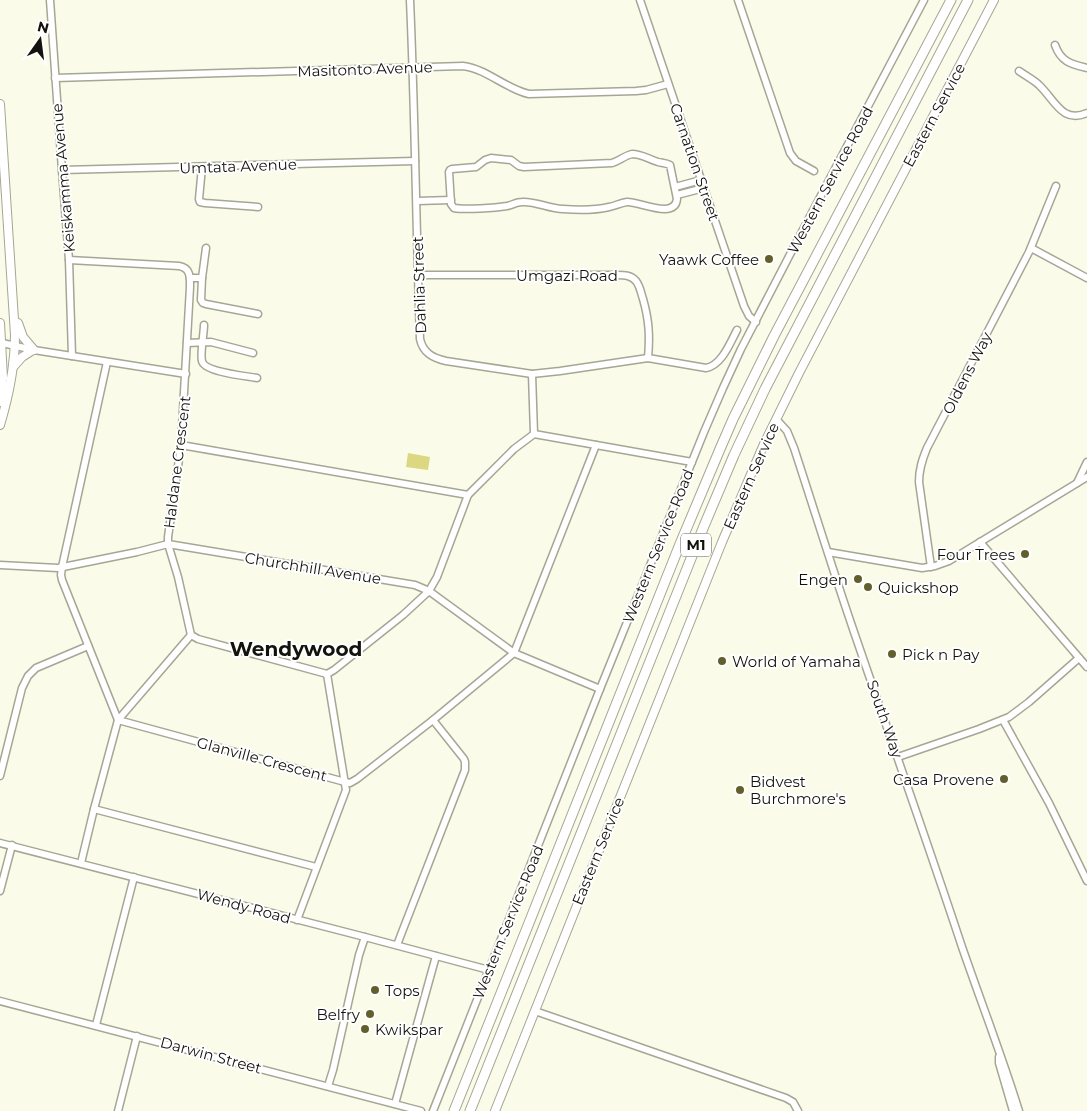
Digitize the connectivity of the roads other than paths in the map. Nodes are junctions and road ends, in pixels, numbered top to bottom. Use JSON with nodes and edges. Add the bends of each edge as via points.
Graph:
{"nodes":[{"id":1,"x":50,"y":0,"type":"edge"},
{"id":2,"x":410,"y":0,"type":"edge"},
{"id":3,"x":640,"y":0,"type":"edge"},
{"id":4,"x":738,"y":0,"type":"edge"},
{"id":5,"x":924,"y":0,"type":"edge"},
{"id":6,"x":951,"y":0,"type":"edge"},
{"id":7,"x":968,"y":0,"type":"edge"},
{"id":8,"x":994,"y":0,"type":"edge"},
{"id":9,"x":1055,"y":45,"type":"dead end"},
{"id":10,"x":413,"y":68,"type":"junction"},
{"id":11,"x":1087,"y":68,"type":"edge"},
{"id":12,"x":1019,"y":71,"type":"dead end"},
{"id":13,"x":55,"y":78,"type":"junction"},
{"id":14,"x":668,"y":84,"type":"junction"},
{"id":15,"x":0,"y":104,"type":"edge"},
{"id":16,"x":1087,"y":113,"type":"edge"},
{"id":17,"x":415,"y":160,"type":"junction"},
{"id":18,"x":202,"y":166,"type":"junction"},
{"id":19,"x":62,"y":170,"type":"junction"},
{"id":20,"x":814,"y":170,"type":"dead end"},
{"id":21,"x":702,"y":180,"type":"junction"},
{"id":22,"x":1056,"y":186,"type":"dead end"},
{"id":23,"x":675,"y":188,"type":"junction"},
{"id":24,"x":704,"y":188,"type":"junction"},
{"id":25,"x":677,"y":195,"type":"junction"},
{"id":26,"x":450,"y":200,"type":"junction"},
{"id":27,"x":417,"y":201,"type":"junction"},
{"id":28,"x":258,"y":207,"type":"dead end"},
{"id":29,"x":206,"y":248,"type":"dead end"},
{"id":30,"x":1031,"y":248,"type":"junction"},
{"id":31,"x":69,"y":260,"type":"junction"},
{"id":32,"x":418,"y":274,"type":"junction"},
{"id":33,"x":190,"y":278,"type":"junction"},
{"id":34,"x":202,"y":278,"type":"junction"},
{"id":35,"x":1087,"y":278,"type":"edge"},
{"id":36,"x":15,"y":314,"type":"junction"},
{"id":37,"x":258,"y":314,"type":"dead end"},
{"id":38,"x":756,"y":322,"type":"junction"},
{"id":39,"x":0,"y":323,"type":"edge"},
{"id":40,"x":204,"y":325,"type":"dead end"},
{"id":41,"x":737,"y":330,"type":"dead end"},
{"id":42,"x":203,"y":342,"type":"junction"},
{"id":43,"x":2,"y":343,"type":"junction"},
{"id":44,"x":187,"y":343,"type":"junction"},
{"id":45,"x":15,"y":346,"type":"junction"},
{"id":46,"x":34,"y":350,"type":"junction"},
{"id":47,"x":253,"y":353,"type":"dead end"},
{"id":48,"x":72,"y":356,"type":"junction"},
{"id":49,"x":648,"y":358,"type":"junction"},
{"id":50,"x":107,"y":362,"type":"junction"},
{"id":51,"x":14,"y":366,"type":"junction"},
{"id":52,"x":186,"y":374,"type":"junction"},
{"id":53,"x":532,"y":374,"type":"junction"},
{"id":54,"x":257,"y":378,"type":"dead end"},
{"id":55,"x":0,"y":402,"type":"edge"},
{"id":56,"x":776,"y":419,"type":"junction"},
{"id":57,"x":0,"y":425,"type":"edge"},
{"id":58,"x":534,"y":434,"type":"junction"},
{"id":59,"x":181,"y":445,"type":"junction"},
{"id":60,"x":596,"y":445,"type":"junction"},
{"id":61,"x":692,"y":462,"type":"junction"},
{"id":62,"x":1087,"y":462,"type":"edge"},
{"id":63,"x":1087,"y":478,"type":"edge"},
{"id":64,"x":1076,"y":484,"type":"junction"},
{"id":65,"x":468,"y":494,"type":"junction"},
{"id":66,"x":980,"y":542,"type":"junction"},
{"id":67,"x":168,"y":544,"type":"junction"},
{"id":68,"x":828,"y":552,"type":"junction"},
{"id":69,"x":0,"y":565,"type":"edge"},
{"id":70,"x":62,"y":567,"type":"junction"},
{"id":71,"x":931,"y":567,"type":"junction"},
{"id":72,"x":430,"y":591,"type":"junction"},
{"id":73,"x":191,"y":635,"type":"junction"},
{"id":74,"x":88,"y":646,"type":"junction"},
{"id":75,"x":514,"y":653,"type":"junction"},
{"id":76,"x":1079,"y":658,"type":"junction"},
{"id":77,"x":1087,"y":667,"type":"edge"},
{"id":78,"x":327,"y":674,"type":"junction"},
{"id":79,"x":600,"y":689,"type":"junction"},
{"id":80,"x":118,"y":720,"type":"junction"},
{"id":81,"x":433,"y":720,"type":"junction"},
{"id":82,"x":1003,"y":720,"type":"junction"},
{"id":83,"x":898,"y":757,"type":"junction"},
{"id":84,"x":0,"y":776,"type":"edge"},
{"id":85,"x":345,"y":782,"type":"junction"},
{"id":86,"x":94,"y":809,"type":"junction"},
{"id":87,"x":0,"y":842,"type":"edge"},
{"id":88,"x":12,"y":846,"type":"junction"},
{"id":89,"x":81,"y":864,"type":"junction"},
{"id":90,"x":316,"y":867,"type":"junction"},
{"id":91,"x":134,"y":877,"type":"junction"},
{"id":92,"x":1087,"y":881,"type":"edge"},
{"id":93,"x":0,"y":891,"type":"edge"},
{"id":94,"x":297,"y":920,"type":"junction"},
{"id":95,"x":365,"y":937,"type":"junction"},
{"id":96,"x":398,"y":946,"type":"junction"},
{"id":97,"x":436,"y":956,"type":"junction"},
{"id":98,"x":489,"y":970,"type":"junction"},
{"id":99,"x":0,"y":1000,"type":"edge"},
{"id":100,"x":535,"y":1011,"type":"junction"},
{"id":101,"x":96,"y":1025,"type":"junction"},
{"id":102,"x":137,"y":1036,"type":"junction"},
{"id":103,"x":998,"y":1051,"type":"junction"},
{"id":104,"x":328,"y":1086,"type":"junction"},
{"id":105,"x":395,"y":1104,"type":"junction"},
{"id":106,"x":118,"y":1111,"type":"edge"},
{"id":107,"x":421,"y":1111,"type":"edge"},
{"id":108,"x":433,"y":1111,"type":"edge"},
{"id":109,"x":454,"y":1111,"type":"edge"},
{"id":110,"x":470,"y":1111,"type":"edge"},
{"id":111,"x":495,"y":1111,"type":"edge"},
{"id":112,"x":798,"y":1111,"type":"edge"},
{"id":113,"x":1013,"y":1111,"type":"edge"},
{"id":114,"x":1019,"y":1111,"type":"edge"}],
"edges":[{"from":1,"to":13,"type":"street","name":"Keiskamma Avenue"},
{"from":2,"to":10,"type":"street","name":"Dahlia Street"},
{"from":3,"to":14,"type":"street","name":"Carnation Street"},
{"from":4,"to":20,"type":"street","via":[[790,153],[796,161]]},
{"from":5,"to":38,"type":"street","name":"Western Service Road"},
{"from":6,"to":109,"type":"highway","number":"M1","via":[[778,328],[720,449]]},
{"from":7,"to":110,"type":"highway","number":"M1","via":[[765,389],[734,455]]},
{"from":8,"to":56,"type":"main road","name":"Eastern Service"},
{"from":9,"to":11,"type":"street","via":[[1062,58]]},
{"from":10,"to":13,"type":"street","name":"Masitonto Avenue"},
{"from":10,"to":14,"type":"street","name":"Masitonto Avenue","via":[[468,67],[520,92],[534,94],[636,91]]},
{"from":10,"to":17,"type":"street","name":"Dahlia Street"},
{"from":12,"to":16,"type":"street","via":[[1039,85],[1066,114],[1073,117]]},
{"from":13,"to":19,"type":"street","name":"Keiskamma Avenue"},
{"from":14,"to":21,"type":"street","name":"Carnation Street"},
{"from":15,"to":36,"type":"main road"},
{"from":17,"to":18,"type":"street","name":"Umtata Avenue"},
{"from":17,"to":27,"type":"street","name":"Dahlia Street"},
{"from":18,"to":19,"type":"street","name":"Umtata Avenue"},
{"from":18,"to":28,"type":"street","via":[[200,202]]},
{"from":19,"to":31,"type":"street","name":"Keiskamma Avenue"},
{"from":21,"to":23,"type":"street"},
{"from":21,"to":24,"type":"street","name":"Carnation Street"},
{"from":22,"to":30,"type":"street","name":"Oldens Way"},
{"from":23,"to":25,"type":"street"},
{"from":23,"to":26,"type":"street","via":[[670,164],[637,154],[612,163],[525,167],[511,160],[491,158],[476,167],[450,170]]},
{"from":24,"to":25,"type":"street"},
{"from":24,"to":38,"type":"street","name":"Carnation Street","via":[[746,310]]},
{"from":25,"to":26,"type":"street","via":[[675,206],[659,209],[628,202],[604,208],[560,209],[522,202],[458,208],[453,207]]},
{"from":26,"to":27,"type":"street"},
{"from":27,"to":32,"type":"street","name":"Dahlia Street"},
{"from":29,"to":34,"type":"street"},
{"from":30,"to":35,"type":"street"},
{"from":30,"to":71,"type":"street","name":"Oldens Way","via":[[921,463],[920,482]]},
{"from":31,"to":33,"type":"street","name":"Haldane Crescent","via":[[179,266],[187,270]]},
{"from":31,"to":48,"type":"street","name":"Keiskamma Avenue"},
{"from":32,"to":49,"type":"street","name":"Umgazi Road","via":[[627,275],[638,284],[646,309],[650,337]]},
{"from":32,"to":53,"type":"street","name":"Dahlia Street","via":[[420,339],[428,354],[446,361]]},
{"from":33,"to":34,"type":"street"},
{"from":33,"to":44,"type":"street","name":"Haldane Crescent"},
{"from":34,"to":37,"type":"street","via":[[202,300],[206,304]]},
{"from":36,"to":45,"type":"main road"},
{"from":36,"to":46,"type":"main road","via":[[23,337]]},
{"from":38,"to":61,"type":"street","name":"Western Service Road","via":[[733,366]]},
{"from":39,"to":43,"type":"main road"},
{"from":40,"to":42,"type":"street"},
{"from":41,"to":49,"type":"street","name":"Dahlia Street","via":[[713,366],[706,368]]},
{"from":42,"to":44,"type":"street"},
{"from":42,"to":47,"type":"street"},
{"from":42,"to":54,"type":"street","via":[[202,363],[208,368]]},
{"from":43,"to":45,"type":"street"},
{"from":43,"to":55,"type":"main road"},
{"from":44,"to":52,"type":"street","name":"Haldane Crescent"},
{"from":45,"to":46,"type":"street"},
{"from":45,"to":51,"type":"main road"},
{"from":46,"to":48,"type":"street"},
{"from":46,"to":51,"type":"main road"},
{"from":48,"to":50,"type":"street"},
{"from":49,"to":53,"type":"street","name":"Dahlia Street"},
{"from":50,"to":52,"type":"street"},
{"from":50,"to":70,"type":"street"},
{"from":51,"to":57,"type":"main road"},
{"from":52,"to":59,"type":"street","name":"Haldane Crescent"},
{"from":53,"to":58,"type":"street"},
{"from":56,"to":68,"type":"street","name":"South Way","via":[[790,438]]},
{"from":56,"to":100,"type":"main road","name":"Eastern Service","via":[[722,542]]},
{"from":58,"to":60,"type":"street"},
{"from":58,"to":65,"type":"street"},
{"from":59,"to":65,"type":"street"},
{"from":59,"to":67,"type":"street","name":"Haldane Crescent"},
{"from":60,"to":61,"type":"street"},
{"from":60,"to":75,"type":"street","name":"Glanville Crescent"},
{"from":61,"to":79,"type":"street","name":"Western Service Road"},
{"from":62,"to":64,"type":"street"},
{"from":63,"to":64,"type":"street"},
{"from":64,"to":66,"type":"street"},
{"from":65,"to":72,"type":"street"},
{"from":66,"to":71,"type":"street"},
{"from":66,"to":76,"type":"street"},
{"from":67,"to":70,"type":"street","name":"Churchhill Avenue"},
{"from":67,"to":72,"type":"street","name":"Churchhill Avenue","via":[[409,583]]},
{"from":67,"to":73,"type":"street","name":"Haldane Crescent"},
{"from":68,"to":71,"type":"street"},
{"from":68,"to":83,"type":"street","name":"South Way"},
{"from":69,"to":70,"type":"street","name":"Churchhill Avenue"},
{"from":70,"to":74,"type":"street","via":[[62,578]]},
{"from":72,"to":75,"type":"street","name":"Churchhill Avenue"},
{"from":72,"to":78,"type":"street"},
{"from":73,"to":78,"type":"street"},
{"from":73,"to":80,"type":"street"},
{"from":74,"to":80,"type":"street"},
{"from":74,"to":84,"type":"street","via":[[36,668],[28,676],[22,688]]},
{"from":75,"to":79,"type":"street","name":"Churchhill Avenue"},
{"from":75,"to":81,"type":"street","name":"Glanville Crescent"},
{"from":76,"to":77,"type":"street"},
{"from":76,"to":82,"type":"street","via":[[1016,713]]},
{"from":78,"to":85,"type":"street"},
{"from":79,"to":98,"type":"street","name":"Western Service Road"},
{"from":80,"to":85,"type":"street","name":"Glanville Crescent"},
{"from":80,"to":86,"type":"street"},
{"from":81,"to":85,"type":"street","name":"Glanville Crescent","via":[[357,779]]},
{"from":81,"to":96,"type":"street","via":[[464,759],[465,770]]},
{"from":82,"to":83,"type":"street"},
{"from":82,"to":92,"type":"street","via":[[1049,802]]},
{"from":83,"to":103,"type":"street","name":"South Way"},
{"from":85,"to":90,"type":"street","via":[[343,801]]},
{"from":86,"to":89,"type":"street"},
{"from":86,"to":90,"type":"street"},
{"from":87,"to":88,"type":"street","name":"Wendy Road"},
{"from":88,"to":89,"type":"street","name":"Wendy Road"},
{"from":88,"to":93,"type":"street"},
{"from":89,"to":91,"type":"street","name":"Wendy Road"},
{"from":90,"to":94,"type":"street"},
{"from":91,"to":94,"type":"street","name":"Wendy Road"},
{"from":91,"to":101,"type":"street"},
{"from":94,"to":95,"type":"street","name":"Wendy Road"},
{"from":95,"to":96,"type":"street","name":"Wendy Road"},
{"from":95,"to":104,"type":"street"},
{"from":96,"to":97,"type":"street","name":"Wendy Road"},
{"from":97,"to":98,"type":"street","name":"Wendy Road"},
{"from":97,"to":105,"type":"street"},
{"from":98,"to":108,"type":"street","name":"Western Service Road"},
{"from":99,"to":101,"type":"street","name":"Darwin Street"},
{"from":100,"to":111,"type":"main road","name":"Eastern Service"},
{"from":100,"to":112,"type":"street","via":[[786,1098]]},
{"from":101,"to":102,"type":"street","name":"Darwin Street"},
{"from":102,"to":104,"type":"street","name":"Darwin Street"},
{"from":102,"to":106,"type":"street"},
{"from":103,"to":113,"type":"street","name":"South Way"},
{"from":103,"to":114,"type":"street","name":"South Way"},
{"from":104,"to":105,"type":"street","name":"Darwin Street"},
{"from":105,"to":107,"type":"street","name":"Darwin Street"}]}
